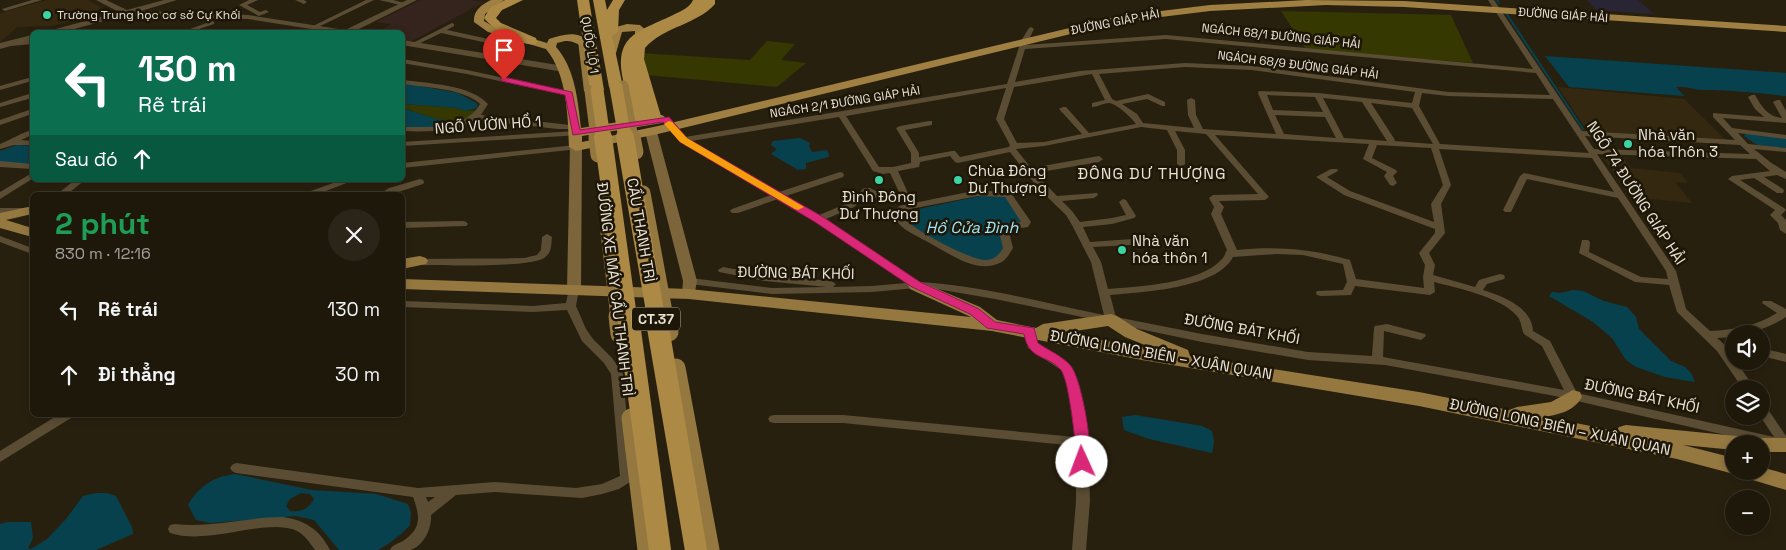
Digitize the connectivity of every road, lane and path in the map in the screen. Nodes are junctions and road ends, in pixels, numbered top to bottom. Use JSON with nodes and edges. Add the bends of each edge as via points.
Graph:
{"nodes":[{"id":1,"x":39,"y":0,"type":"edge"},
{"id":2,"x":100,"y":0,"type":"edge"},
{"id":3,"x":173,"y":0,"type":"edge"},
{"id":4,"x":352,"y":0,"type":"edge"},
{"id":5,"x":382,"y":0,"type":"edge"},
{"id":6,"x":499,"y":0,"type":"edge"},
{"id":7,"x":517,"y":0,"type":"edge"},
{"id":8,"x":599,"y":0,"type":"edge"},
{"id":9,"x":620,"y":0,"type":"edge"},
{"id":10,"x":699,"y":0,"type":"edge"},
{"id":11,"x":709,"y":0,"type":"edge"},
{"id":12,"x":1227,"y":0,"type":"edge"},
{"id":13,"x":1417,"y":0,"type":"edge"},
{"id":14,"x":249,"y":1,"type":"edge"},
{"id":15,"x":578,"y":1,"type":"edge"},
{"id":16,"x":368,"y":2,"type":"edge"},
{"id":17,"x":409,"y":2,"type":"edge"},
{"id":18,"x":1494,"y":5,"type":"edge"},
{"id":19,"x":6,"y":9,"type":"dead end"},
{"id":20,"x":139,"y":11,"type":"junction"},
{"id":21,"x":266,"y":12,"type":"dead end"},
{"id":22,"x":127,"y":13,"type":"junction"},
{"id":23,"x":212,"y":23,"type":"dead end"},
{"id":24,"x":1786,"y":23,"type":"edge"},
{"id":25,"x":452,"y":25,"type":"dead end"},
{"id":26,"x":314,"y":27,"type":"junction"},
{"id":27,"x":588,"y":29,"type":"junction"},
{"id":28,"x":1786,"y":29,"type":"edge"},
{"id":29,"x":63,"y":30,"type":"edge"},
{"id":30,"x":191,"y":30,"type":"edge"},
{"id":31,"x":333,"y":30,"type":"edge"},
{"id":32,"x":349,"y":30,"type":"edge"},
{"id":33,"x":440,"y":31,"type":"junction"},
{"id":34,"x":640,"y":37,"type":"junction"},
{"id":35,"x":1026,"y":37,"type":"junction"},
{"id":36,"x":30,"y":38,"type":"edge"},
{"id":37,"x":531,"y":41,"type":"junction"},
{"id":38,"x":30,"y":42,"type":"edge"},
{"id":39,"x":405,"y":42,"type":"edge"},
{"id":40,"x":584,"y":43,"type":"junction"},
{"id":41,"x":414,"y":44,"type":"junction"},
{"id":42,"x":1,"y":45,"type":"edge"},
{"id":43,"x":550,"y":47,"type":"junction"},
{"id":44,"x":610,"y":53,"type":"junction"},
{"id":45,"x":498,"y":59,"type":"junction"},
{"id":46,"x":405,"y":62,"type":"edge"},
{"id":47,"x":564,"y":69,"type":"junction"},
{"id":48,"x":1537,"y":71,"type":"junction"},
{"id":49,"x":1094,"y":72,"type":"junction"},
{"id":50,"x":30,"y":80,"type":"edge"},
{"id":51,"x":405,"y":83,"type":"edge"},
{"id":52,"x":608,"y":85,"type":"junction"},
{"id":53,"x":1010,"y":86,"type":"junction"},
{"id":54,"x":0,"y":88,"type":"edge"},
{"id":55,"x":565,"y":91,"type":"junction"},
{"id":56,"x":1419,"y":91,"type":"junction"},
{"id":57,"x":1318,"y":95,"type":"junction"},
{"id":58,"x":30,"y":96,"type":"edge"},
{"id":59,"x":1554,"y":97,"type":"junction"},
{"id":60,"x":1752,"y":97,"type":"dead end"},
{"id":61,"x":1191,"y":100,"type":"dead end"},
{"id":62,"x":1364,"y":100,"type":"junction"},
{"id":63,"x":1112,"y":102,"type":"junction"},
{"id":64,"x":1777,"y":102,"type":"dead end"},
{"id":65,"x":0,"y":104,"type":"edge"},
{"id":66,"x":1162,"y":104,"type":"dead end"},
{"id":67,"x":1095,"y":105,"type":"dead end"},
{"id":68,"x":1415,"y":106,"type":"junction"},
{"id":69,"x":1063,"y":109,"type":"dead end"},
{"id":70,"x":1270,"y":112,"type":"junction"},
{"id":71,"x":30,"y":113,"type":"edge"},
{"id":72,"x":841,"y":114,"type":"junction"},
{"id":73,"x":1329,"y":115,"type":"junction"},
{"id":74,"x":474,"y":117,"type":"junction"},
{"id":75,"x":1771,"y":119,"type":"junction"},
{"id":76,"x":1786,"y":119,"type":"edge"},
{"id":77,"x":0,"y":123,"type":"edge"},
{"id":78,"x":668,"y":123,"type":"junction"},
{"id":79,"x":929,"y":123,"type":"dead end"},
{"id":80,"x":1141,"y":125,"type":"junction"},
{"id":81,"x":454,"y":126,"type":"junction"},
{"id":82,"x":651,"y":126,"type":"junction"},
{"id":83,"x":405,"y":129,"type":"edge"},
{"id":84,"x":1170,"y":129,"type":"junction"},
{"id":85,"x":1731,"y":130,"type":"junction"},
{"id":86,"x":556,"y":131,"type":"junction"},
{"id":87,"x":1203,"y":131,"type":"junction"},
{"id":88,"x":30,"y":133,"type":"edge"},
{"id":89,"x":1578,"y":133,"type":"junction"},
{"id":90,"x":1280,"y":134,"type":"junction"},
{"id":91,"x":1087,"y":135,"type":"junction"},
{"id":92,"x":576,"y":136,"type":"junction"},
{"id":93,"x":1266,"y":136,"type":"junction"},
{"id":94,"x":1786,"y":137,"type":"edge"},
{"id":95,"x":1340,"y":138,"type":"junction"},
{"id":96,"x":449,"y":140,"type":"junction"},
{"id":97,"x":683,"y":140,"type":"junction"},
{"id":98,"x":1390,"y":140,"type":"junction"},
{"id":99,"x":13,"y":142,"type":"junction"},
{"id":100,"x":1374,"y":142,"type":"junction"},
{"id":101,"x":30,"y":143,"type":"edge"},
{"id":102,"x":405,"y":144,"type":"edge"},
{"id":103,"x":1744,"y":144,"type":"junction"},
{"id":104,"x":1436,"y":145,"type":"junction"},
{"id":105,"x":0,"y":147,"type":"edge"},
{"id":106,"x":1013,"y":148,"type":"junction"},
{"id":107,"x":1786,"y":150,"type":"edge"},
{"id":108,"x":1592,"y":154,"type":"junction"},
{"id":109,"x":1760,"y":157,"type":"junction"},
{"id":110,"x":1099,"y":159,"type":"dead end"},
{"id":111,"x":915,"y":160,"type":"junction"},
{"id":112,"x":0,"y":164,"type":"edge"},
{"id":113,"x":1181,"y":164,"type":"dead end"},
{"id":114,"x":405,"y":165,"type":"edge"},
{"id":115,"x":30,"y":167,"type":"edge"},
{"id":116,"x":893,"y":170,"type":"junction"},
{"id":117,"x":1028,"y":171,"type":"junction"},
{"id":118,"x":1334,"y":171,"type":"dead end"},
{"id":119,"x":1782,"y":174,"type":"edge"},
{"id":120,"x":1755,"y":175,"type":"junction"},
{"id":121,"x":840,"y":176,"type":"dead end"},
{"id":122,"x":30,"y":177,"type":"edge"},
{"id":123,"x":78,"y":182,"type":"edge"},
{"id":124,"x":344,"y":182,"type":"edge"},
{"id":125,"x":420,"y":182,"type":"dead end"},
{"id":126,"x":1393,"y":183,"type":"dead end"},
{"id":127,"x":1780,"y":191,"type":"dead end"},
{"id":128,"x":64,"y":192,"type":"edge"},
{"id":129,"x":316,"y":192,"type":"edge"},
{"id":130,"x":388,"y":192,"type":"edge"},
{"id":131,"x":897,"y":194,"type":"junction"},
{"id":132,"x":1094,"y":195,"type":"dead end"},
{"id":133,"x":0,"y":196,"type":"edge"},
{"id":134,"x":779,"y":196,"type":"junction"},
{"id":135,"x":1621,"y":196,"type":"junction"},
{"id":136,"x":1054,"y":199,"type":"junction"},
{"id":137,"x":1123,"y":202,"type":"dead end"},
{"id":138,"x":907,"y":207,"type":"junction"},
{"id":139,"x":1508,"y":210,"type":"dead end"},
{"id":140,"x":0,"y":211,"type":"edge"},
{"id":141,"x":30,"y":211,"type":"edge"},
{"id":142,"x":735,"y":211,"type":"dead end"},
{"id":143,"x":0,"y":217,"type":"edge"},
{"id":144,"x":819,"y":219,"type":"junction"},
{"id":145,"x":0,"y":223,"type":"edge"},
{"id":146,"x":463,"y":224,"type":"dead end"},
{"id":147,"x":405,"y":225,"type":"edge"},
{"id":148,"x":1077,"y":225,"type":"junction"},
{"id":149,"x":1439,"y":227,"type":"junction"},
{"id":150,"x":1786,"y":231,"type":"edge"},
{"id":151,"x":30,"y":232,"type":"edge"},
{"id":152,"x":547,"y":237,"type":"dead end"},
{"id":153,"x":0,"y":239,"type":"edge"},
{"id":154,"x":1147,"y":241,"type":"dead end"},
{"id":155,"x":1585,"y":242,"type":"dead end"},
{"id":156,"x":1087,"y":244,"type":"junction"},
{"id":157,"x":30,"y":250,"type":"edge"},
{"id":158,"x":1232,"y":254,"type":"junction"},
{"id":159,"x":420,"y":262,"type":"joint"},
{"id":160,"x":405,"y":263,"type":"edge"},
{"id":161,"x":723,"y":270,"type":"dead end"},
{"id":162,"x":1428,"y":277,"type":"junction"},
{"id":163,"x":1500,"y":277,"type":"dead end"},
{"id":164,"x":1352,"y":282,"type":"junction"},
{"id":165,"x":1673,"y":282,"type":"junction"},
{"id":166,"x":405,"y":284,"type":"edge"},
{"id":167,"x":916,"y":285,"type":"junction"},
{"id":168,"x":690,"y":288,"type":"junction"},
{"id":169,"x":574,"y":289,"type":"junction"},
{"id":170,"x":860,"y":289,"type":"junction"},
{"id":171,"x":1476,"y":291,"type":"junction"},
{"id":172,"x":1104,"y":292,"type":"junction"},
{"id":173,"x":1321,"y":293,"type":"dead end"},
{"id":174,"x":1767,"y":302,"type":"dead end"},
{"id":175,"x":405,"y":304,"type":"edge"},
{"id":176,"x":571,"y":306,"type":"junction"},
{"id":177,"x":1785,"y":312,"type":"edge"},
{"id":178,"x":1112,"y":320,"type":"junction"},
{"id":179,"x":992,"y":325,"type":"junction"},
{"id":180,"x":1764,"y":325,"type":"edge"},
{"id":181,"x":1029,"y":331,"type":"junction"},
{"id":182,"x":1725,"y":334,"type":"edge"},
{"id":183,"x":1707,"y":335,"type":"junction"},
{"id":184,"x":1421,"y":336,"type":"dead end"},
{"id":185,"x":1770,"y":354,"type":"edge"},
{"id":186,"x":1786,"y":358,"type":"edge"},
{"id":187,"x":1377,"y":361,"type":"junction"},
{"id":188,"x":1222,"y":368,"type":"junction"},
{"id":189,"x":1743,"y":380,"type":"edge"},
{"id":190,"x":1573,"y":396,"type":"junction"},
{"id":191,"x":1505,"y":416,"type":"junction"},
{"id":192,"x":64,"y":417,"type":"edge"},
{"id":193,"x":774,"y":419,"type":"dead end"},
{"id":194,"x":1770,"y":421,"type":"edge"},
{"id":195,"x":1586,"y":432,"type":"junction"},
{"id":196,"x":1082,"y":442,"type":"junction"},
{"id":197,"x":1725,"y":442,"type":"edge"},
{"id":198,"x":1786,"y":444,"type":"edge"},
{"id":199,"x":1770,"y":445,"type":"edge"},
{"id":200,"x":0,"y":458,"type":"edge"},
{"id":201,"x":1725,"y":464,"type":"edge"},
{"id":202,"x":236,"y":468,"type":"dead end"},
{"id":203,"x":1770,"y":477,"type":"edge"},
{"id":204,"x":625,"y":479,"type":"junction"},
{"id":205,"x":1786,"y":482,"type":"edge"},
{"id":206,"x":452,"y":491,"type":"junction"},
{"id":207,"x":418,"y":493,"type":"junction"},
{"id":208,"x":425,"y":512,"type":"junction"},
{"id":209,"x":175,"y":529,"type":"dead end"},
{"id":210,"x":323,"y":550,"type":"edge"},
{"id":211,"x":397,"y":550,"type":"edge"},
{"id":212,"x":640,"y":550,"type":"edge"},
{"id":213,"x":647,"y":550,"type":"edge"},
{"id":214,"x":660,"y":550,"type":"edge"},
{"id":215,"x":696,"y":550,"type":"edge"},
{"id":216,"x":710,"y":550,"type":"edge"},
{"id":217,"x":1079,"y":550,"type":"edge"}],
"edges":[{"from":1,"to":19,"type":"street"},
{"from":2,"to":22,"type":"street"},
{"from":3,"to":20,"type":"street"},
{"from":4,"to":16,"type":"street"},
{"from":5,"to":17,"type":"street"},
{"from":6,"to":37,"type":"highway","via":[[480,12],[479,22],[492,30]]},
{"from":7,"to":37,"type":"highway","via":[[497,8],[490,18],[497,26]]},
{"from":8,"to":44,"type":"highway","name":"QUỐC LỘ 1"},
{"from":9,"to":44,"type":"highway","via":[[613,10]]},
{"from":10,"to":34,"type":"highway","via":[[691,10]]},
{"from":11,"to":82,"type":"highway","via":[[709,4],[697,13],[648,38],[638,50],[637,59],[654,116]]},
{"from":12,"to":35,"type":"highway","name":"ĐƯỜNG GIÁP HẢI","via":[[1140,9]]},
{"from":13,"to":18,"type":"highway","name":"ĐƯỜNG GIÁP HẢI"},
{"from":14,"to":21,"type":"street","via":[[242,5],[260,14]]},
{"from":15,"to":27,"type":"highway","name":"QUỐC LỘ 1","via":[[586,13]]},
{"from":16,"to":26,"type":"street"},
{"from":17,"to":32,"type":"street"},
{"from":18,"to":24,"type":"highway","name":"ĐƯỜNG GIÁP HẢI"},
{"from":18,"to":28,"type":"highway","name":"ĐƯỜNG GIÁP HẢI"},
{"from":18,"to":35,"type":"highway","name":"ĐƯỜNG GIÁP HẢI","via":[[1326,2],[1219,7],[1120,19]]},
{"from":18,"to":48,"type":"street","name":"NGÕ 74 ĐƯỜNG GIÁP HẢI"},
{"from":20,"to":22,"type":"street"},
{"from":20,"to":26,"type":"street","via":[[248,17]]},
{"from":22,"to":29,"type":"street"},
{"from":23,"to":30,"type":"street"},
{"from":25,"to":33,"type":"street"},
{"from":26,"to":31,"type":"street"},
{"from":27,"to":40,"type":"main road","name":"ĐƯỜNG XE MÁY CẦU THANH TRÌ"},
{"from":27,"to":52,"type":"highway","name":"QUỐC LỘ 1","number":"CT.37"},
{"from":33,"to":41,"type":"street"},
{"from":33,"to":45,"type":"street","via":[[514,46],[516,50]]},
{"from":34,"to":44,"type":"highway","via":[[642,31],[637,28],[617,30]]},
{"from":34,"to":82,"type":"highway","via":[[628,50],[627,59],[640,117]]},
{"from":35,"to":48,"type":"street","name":"NGÁCH 68/1 ĐƯỜNG GIÁP HẢI","via":[[1166,37]]},
{"from":35,"to":53,"type":"street"},
{"from":35,"to":78,"type":"highway","name":"ĐƯỜNG GIÁP HẢI"},
{"from":36,"to":42,"type":"street"},
{"from":37,"to":43,"type":"highway"},
{"from":38,"to":42,"type":"street"},
{"from":39,"to":41,"type":"street"},
{"from":40,"to":43,"type":"highway","via":[[570,36],[553,41]]},
{"from":40,"to":52,"type":"main road","name":"ĐƯỜNG XE MÁY CẦU THANH TRÌ"},
{"from":41,"to":45,"type":"street"},
{"from":43,"to":47,"type":"highway","via":[[557,52]]},
{"from":44,"to":52,"type":"highway","name":"QUỐC LỘ 1"},
{"from":45,"to":47,"type":"street"},
{"from":46,"to":55,"type":"street"},
{"from":47,"to":55,"type":"highway"},
{"from":48,"to":59,"type":"street","name":"NGÕ 74 ĐƯỜNG GIÁP HẢI"},
{"from":49,"to":53,"type":"street","name":"NGÁCH 68/9 ĐƯỜNG GIÁP HẢI"},
{"from":49,"to":56,"type":"street","name":"NGÁCH 68/9 ĐƯỜNG GIÁP HẢI","via":[[1185,65],[1220,66]]},
{"from":49,"to":63,"type":"street"},
{"from":50,"to":54,"type":"street"},
{"from":51,"to":74,"type":"street","via":[[477,97],[484,104]]},
{"from":52,"to":213,"type":"main road","name":"ĐƯỜNG XE MÁY CẦU THANH TRÌ","bridge":true},
{"from":52,"to":214,"type":"highway","name":"CẦU THANH TRÌ","number":"CT.37","bridge":true},
{"from":52,"to":215,"type":"highway","name":"CẦU THANH TRÌ","number":"CT.37","bridge":true},
{"from":52,"to":216,"type":"main road","name":"ĐƯỜNG XE MÁY CẦU THANH TRÌ","bridge":true},
{"from":53,"to":72,"type":"street","name":"NGÁCH 2/1 ĐƯỜNG GIÁP HẢI"},
{"from":53,"to":106,"type":"street","via":[[1000,119]]},
{"from":55,"to":92,"type":"highway"},
{"from":56,"to":59,"type":"street","name":"NGÁCH 68/9 ĐƯỜNG GIÁP HẢI"},
{"from":56,"to":68,"type":"street"},
{"from":57,"to":62,"type":"street"},
{"from":57,"to":70,"type":"street","via":[[1262,93]]},
{"from":57,"to":73,"type":"street"},
{"from":58,"to":65,"type":"street"},
{"from":59,"to":89,"type":"street","name":"NGÕ 74 ĐƯỜNG GIÁP HẢI"},
{"from":60,"to":75,"type":"street"},
{"from":61,"to":87,"type":"street","via":[[1192,115]]},
{"from":62,"to":68,"type":"street"},
{"from":62,"to":98,"type":"street"},
{"from":63,"to":66,"type":"street","via":[[1148,96]]},
{"from":63,"to":67,"type":"street"},
{"from":63,"to":80,"type":"street","via":[[1134,116]]},
{"from":64,"to":76,"type":"street"},
{"from":68,"to":104,"type":"street"},
{"from":69,"to":91,"type":"street"},
{"from":70,"to":73,"type":"street"},
{"from":70,"to":90,"type":"street"},
{"from":71,"to":77,"type":"street"},
{"from":72,"to":97,"type":"street","name":"NGÁCH 2/1 ĐƯỜNG GIÁP HẢI"},
{"from":72,"to":116,"type":"street","via":[[876,169]]},
{"from":73,"to":95,"type":"street"},
{"from":74,"to":81,"type":"street"},
{"from":74,"to":86,"type":"street"},
{"from":75,"to":76,"type":"street"},
{"from":75,"to":85,"type":"street","via":[[1716,115]]},
{"from":78,"to":82,"type":"highway","name":"ĐƯỜNG GIÁP HẢI"},
{"from":78,"to":97,"type":"street"},
{"from":79,"to":111,"type":"street","via":[[900,128],[915,153]]},
{"from":80,"to":84,"type":"street"},
{"from":80,"to":91,"type":"street"},
{"from":81,"to":83,"type":"street"},
{"from":81,"to":96,"type":"street"},
{"from":82,"to":92,"type":"highway","name":"ĐƯỜNG GIÁP HẢI"},
{"from":82,"to":168,"type":"main road"},
{"from":84,"to":87,"type":"street"},
{"from":84,"to":113,"type":"street","via":[[1181,150]]},
{"from":85,"to":94,"type":"street"},
{"from":85,"to":103,"type":"street"},
{"from":86,"to":92,"type":"street","name":"NGÕ VƯỜN HỒ 1"},
{"from":86,"to":96,"type":"street","name":"NGÕ VƯỜN HỒ 1"},
{"from":87,"to":93,"type":"street"},
{"from":87,"to":158,"type":"street","via":[[1222,146],[1265,197],[1213,198],[1219,206],[1216,214]]},
{"from":88,"to":99,"type":"street"},
{"from":89,"to":103,"type":"street"},
{"from":89,"to":108,"type":"street","name":"NGÕ 74 ĐƯỜNG GIÁP HẢI"},
{"from":90,"to":93,"type":"street"},
{"from":90,"to":95,"type":"street"},
{"from":91,"to":106,"type":"street"},
{"from":92,"to":114,"type":"street"},
{"from":92,"to":169,"type":"main road"},
{"from":93,"to":100,"type":"street"},
{"from":95,"to":98,"type":"street"},
{"from":96,"to":102,"type":"street","name":"NGÕ VƯỜN HỒ 1"},
{"from":97,"to":134,"type":"street"},
{"from":98,"to":104,"type":"street"},
{"from":99,"to":101,"type":"street"},
{"from":99,"to":105,"type":"street"},
{"from":100,"to":104,"type":"street"},
{"from":100,"to":126,"type":"street","via":[[1367,159],[1393,172],[1388,176]]},
{"from":103,"to":107,"type":"street"},
{"from":103,"to":109,"type":"street"},
{"from":104,"to":108,"type":"street"},
{"from":104,"to":149,"type":"street","via":[[1447,185],[1436,204]]},
{"from":106,"to":111,"type":"street","via":[[958,160],[952,153]]},
{"from":106,"to":117,"type":"street"},
{"from":108,"to":109,"type":"street"},
{"from":108,"to":135,"type":"street","name":"NGÕ 74 ĐƯỜNG GIÁP HẢI"},
{"from":109,"to":119,"type":"street"},
{"from":110,"to":117,"type":"street"},
{"from":111,"to":116,"type":"street","via":[[916,165]]},
{"from":112,"to":115,"type":"street"},
{"from":116,"to":131,"type":"street","via":[[904,193]]},
{"from":117,"to":136,"type":"street"},
{"from":118,"to":149,"type":"street","via":[[1320,177],[1347,193]]},
{"from":119,"to":120,"type":"street"},
{"from":120,"to":127,"type":"street"},
{"from":120,"to":150,"type":"street","via":[[1732,179],[1781,210],[1775,215],[1783,222]]},
{"from":121,"to":134,"type":"street","via":[[813,182]]},
{"from":122,"to":133,"type":"street"},
{"from":123,"to":128,"type":"street"},
{"from":124,"to":129,"type":"street"},
{"from":125,"to":130,"type":"street"},
{"from":131,"to":138,"type":"street"},
{"from":131,"to":144,"type":"street","via":[[882,198],[867,190],[851,205]]},
{"from":132,"to":136,"type":"street"},
{"from":134,"to":142,"type":"street"},
{"from":134,"to":144,"type":"street"},
{"from":135,"to":139,"type":"street","via":[[1524,176]]},
{"from":135,"to":165,"type":"street","name":"NGÕ 74 ĐƯỜNG GIÁP HẢI","via":[[1671,271]]},
{"from":136,"to":148,"type":"street"},
{"from":137,"to":148,"type":"street","via":[[1131,216]]},
{"from":138,"to":138,"type":"street","via":[[978,192],[1005,194],[1026,223],[1004,231],[1008,248],[1003,257],[982,262],[962,257],[906,225],[897,213]]},
{"from":140,"to":141,"type":"street"},
{"from":141,"to":143,"type":"main road"},
{"from":144,"to":167,"type":"street"},
{"from":145,"to":151,"type":"main road"},
{"from":146,"to":147,"type":"street"},
{"from":148,"to":156,"type":"street"},
{"from":149,"to":162,"type":"street","via":[[1440,233],[1424,253],[1430,264]]},
{"from":152,"to":159,"type":"street","via":[[546,250],[540,257],[524,261]]},
{"from":153,"to":157,"type":"street"},
{"from":154,"to":156,"type":"street"},
{"from":155,"to":165,"type":"street","via":[[1584,253],[1612,268],[1639,280]]},
{"from":156,"to":172,"type":"street"},
{"from":158,"to":164,"type":"street","via":[[1296,250],[1322,253],[1347,262]]},
{"from":158,"to":172,"type":"street","via":[[1208,275],[1158,288]]},
{"from":159,"to":160,"type":"main road"},
{"from":161,"to":170,"type":"street"},
{"from":162,"to":164,"type":"street","via":[[1430,292]]},
{"from":162,"to":171,"type":"street"},
{"from":163,"to":171,"type":"street","via":[[1483,282]]},
{"from":164,"to":173,"type":"street","via":[[1345,294]]},
{"from":165,"to":183,"type":"street","name":"NGÕ 74 ĐƯỜNG GIÁP HẢI","via":[[1681,310]]},
{"from":166,"to":169,"type":"main road","name":"ĐƯỜNG LONG BIÊN – XUÂN QUAN"},
{"from":167,"to":170,"type":"street","name":"ĐƯỜNG BÁT KHỐI"},
{"from":167,"to":178,"type":"street","name":"ĐƯỜNG BÁT KHỐI","via":[[995,296]]},
{"from":167,"to":179,"type":"main road","via":[[974,311]]},
{"from":168,"to":169,"type":"main road","name":"ĐƯỜNG LONG BIÊN – XUÂN QUAN"},
{"from":168,"to":170,"type":"street","name":"ĐƯỜNG BÁT KHỐI","via":[[772,291]]},
{"from":168,"to":179,"type":"main road","name":"ĐƯỜNG LONG BIÊN – XUÂN QUAN"},
{"from":169,"to":176,"type":"street"},
{"from":171,"to":190,"type":"street","via":[[1507,302],[1526,320],[1528,332],[1546,344],[1554,356]]},
{"from":172,"to":178,"type":"street"},
{"from":174,"to":177,"type":"street"},
{"from":175,"to":176,"type":"street","via":[[533,309]]},
{"from":176,"to":204,"type":"street","via":[[582,333],[605,355],[617,374]]},
{"from":177,"to":180,"type":"street"},
{"from":178,"to":181,"type":"main road"},
{"from":178,"to":187,"type":"street","name":"ĐƯỜNG BÁT KHỐI","via":[[1308,356]]},
{"from":178,"to":188,"type":"main road","via":[[1150,342]]},
{"from":179,"to":181,"type":"main road","name":"ĐƯỜNG LONG BIÊN – XUÂN QUAN"},
{"from":181,"to":188,"type":"main road","name":"ĐƯỜNG LONG BIÊN – XUÂN QUAN"},
{"from":181,"to":196,"type":"street","via":[[1036,349],[1066,368],[1073,384]]},
{"from":182,"to":183,"type":"street"},
{"from":183,"to":189,"type":"street","name":"NGÕ 74 ĐƯỜNG GIÁP HẢI","via":[[1721,348]]},
{"from":184,"to":187,"type":"street","via":[[1379,328]]},
{"from":185,"to":186,"type":"street"},
{"from":187,"to":190,"type":"street","name":"ĐƯỜNG BÁT KHỐI"},
{"from":188,"to":191,"type":"main road","name":"ĐƯỜNG LONG BIÊN – XUÂN QUAN"},
{"from":190,"to":191,"type":"main road","via":[[1559,407]]},
{"from":190,"to":198,"type":"street","name":"ĐƯỜNG BÁT KHỐI"},
{"from":191,"to":195,"type":"main road","name":"ĐƯỜNG LONG BIÊN – XUÂN QUAN"},
{"from":192,"to":200,"type":"street"},
{"from":193,"to":196,"type":"street","via":[[843,419]]},
{"from":194,"to":198,"type":"street"},
{"from":195,"to":197,"type":"main road","via":[[1636,432]]},
{"from":195,"to":201,"type":"main road","name":"ĐƯỜNG LONG BIÊN – XUÂN QUAN"},
{"from":196,"to":217,"type":"street","via":[[1083,501]]},
{"from":198,"to":199,"type":"main road"},
{"from":202,"to":207,"type":"street"},
{"from":203,"to":205,"type":"main road"},
{"from":204,"to":206,"type":"street","via":[[588,493],[496,487]]},
{"from":204,"to":212,"type":"street","via":[[635,491]]},
{"from":206,"to":207,"type":"street"},
{"from":206,"to":208,"type":"street"},
{"from":207,"to":208,"type":"street"},
{"from":208,"to":211,"type":"street","via":[[425,524],[420,534]]},
{"from":209,"to":210,"type":"street","via":[[217,530],[289,523],[311,533]]}]}
